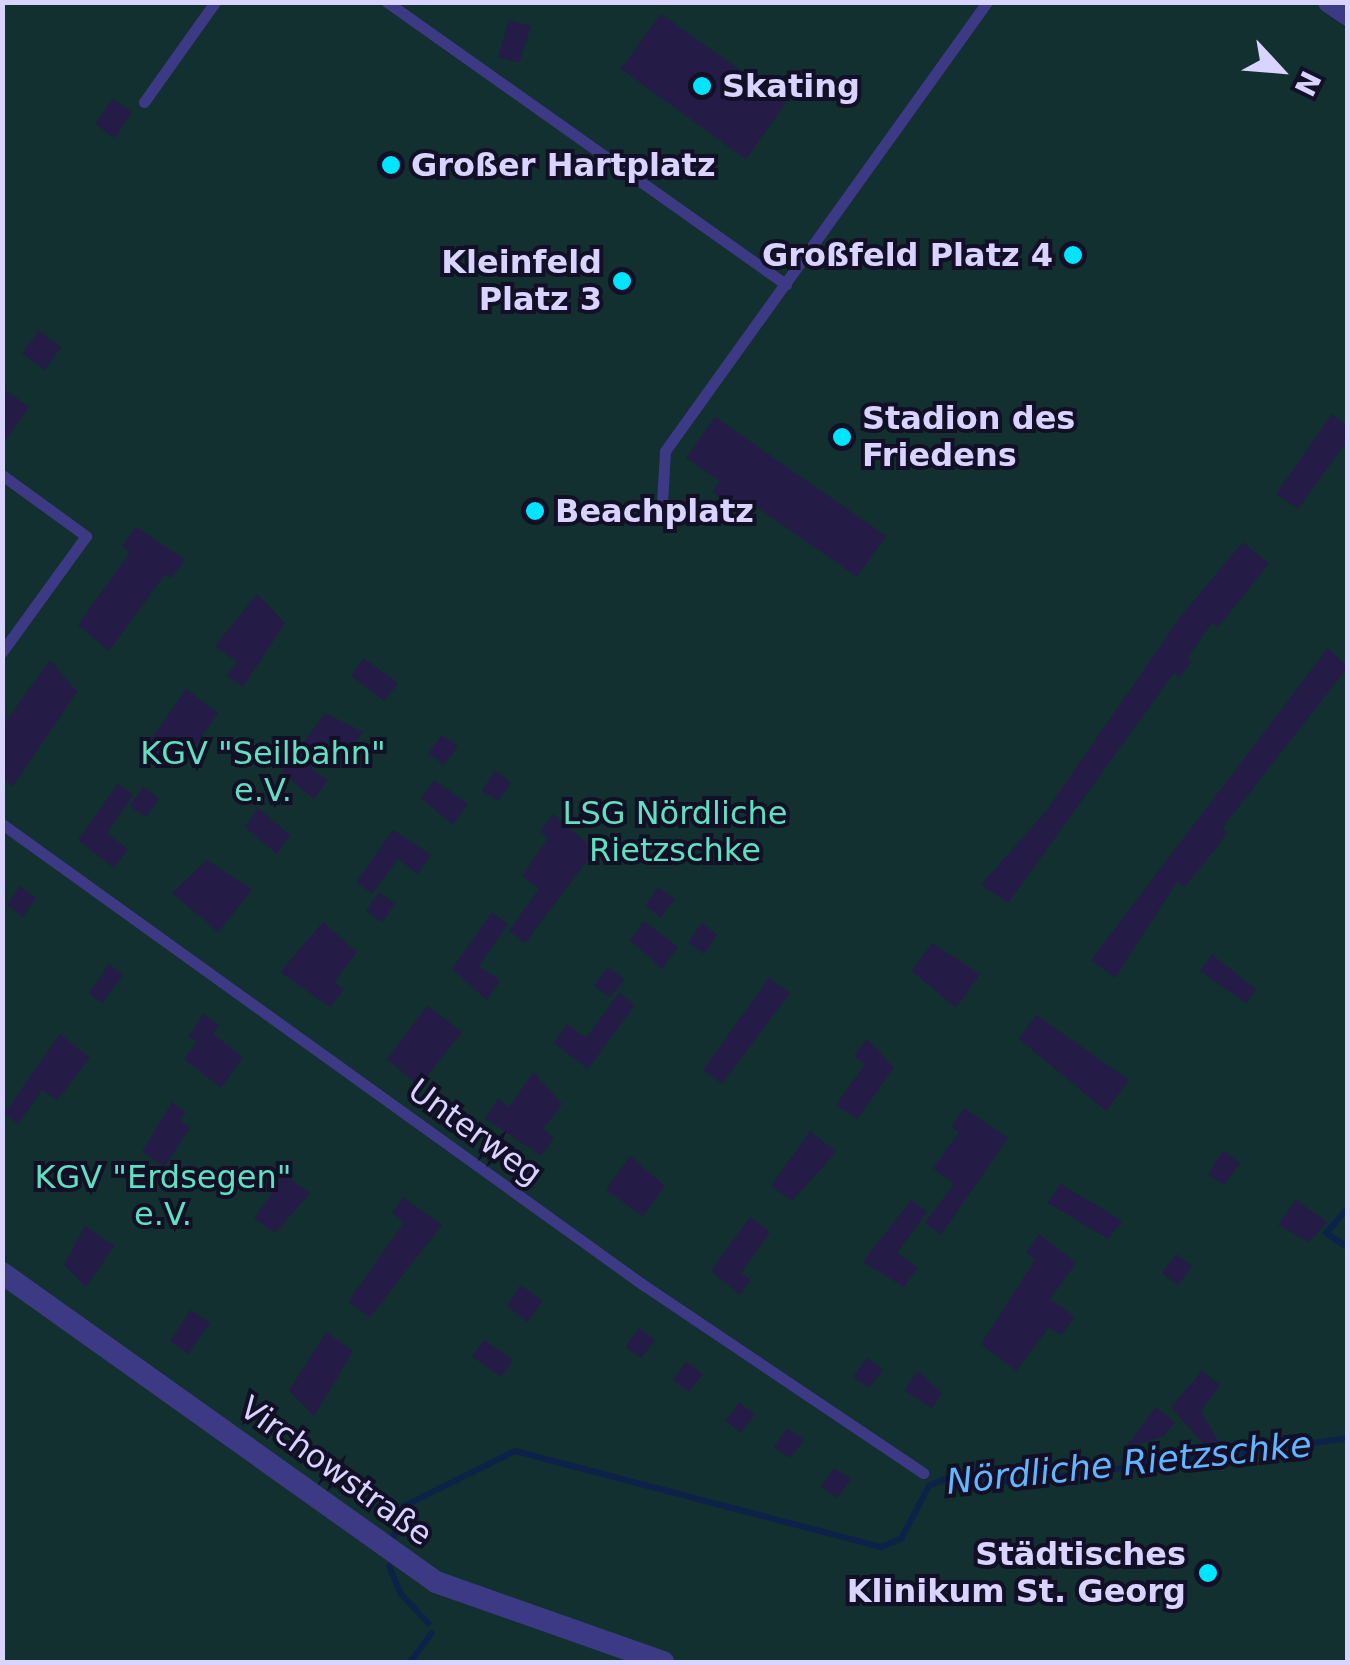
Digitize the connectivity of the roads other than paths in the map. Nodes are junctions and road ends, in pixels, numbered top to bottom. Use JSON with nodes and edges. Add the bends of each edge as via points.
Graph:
{"nodes":[{"id":1,"x":215,"y":2,"type":"edge"},
{"id":2,"x":387,"y":2,"type":"edge"},
{"id":3,"x":987,"y":2,"type":"edge"},
{"id":4,"x":1329,"y":2,"type":"edge"},
{"id":5,"x":1348,"y":15,"type":"edge"},
{"id":6,"x":144,"y":102,"type":"dead end"},
{"id":7,"x":786,"y":284,"type":"junction"},
{"id":8,"x":2,"y":475,"type":"edge"},
{"id":9,"x":661,"y":519,"type":"dead end"},
{"id":10,"x":2,"y":652,"type":"edge"},
{"id":11,"x":2,"y":824,"type":"edge"},
{"id":12,"x":2,"y":1273,"type":"edge"},
{"id":13,"x":923,"y":1474,"type":"dead end"},
{"id":14,"x":663,"y":1662,"type":"edge"}],
"edges":[{"from":1,"to":6,"type":"lane"},
{"from":2,"to":7,"type":"lane"},
{"from":3,"to":7,"type":"lane"},
{"from":4,"to":5,"type":"street"},
{"from":7,"to":9,"type":"lane","via":[[665,451]]},
{"from":8,"to":10,"type":"lane","via":[[86,536]]},
{"from":11,"to":13,"type":"lane","name":"Unterweg","via":[[597,1253]]},
{"from":12,"to":14,"type":"street","name":"Virchowstraße","via":[[464,1598]]}]}
